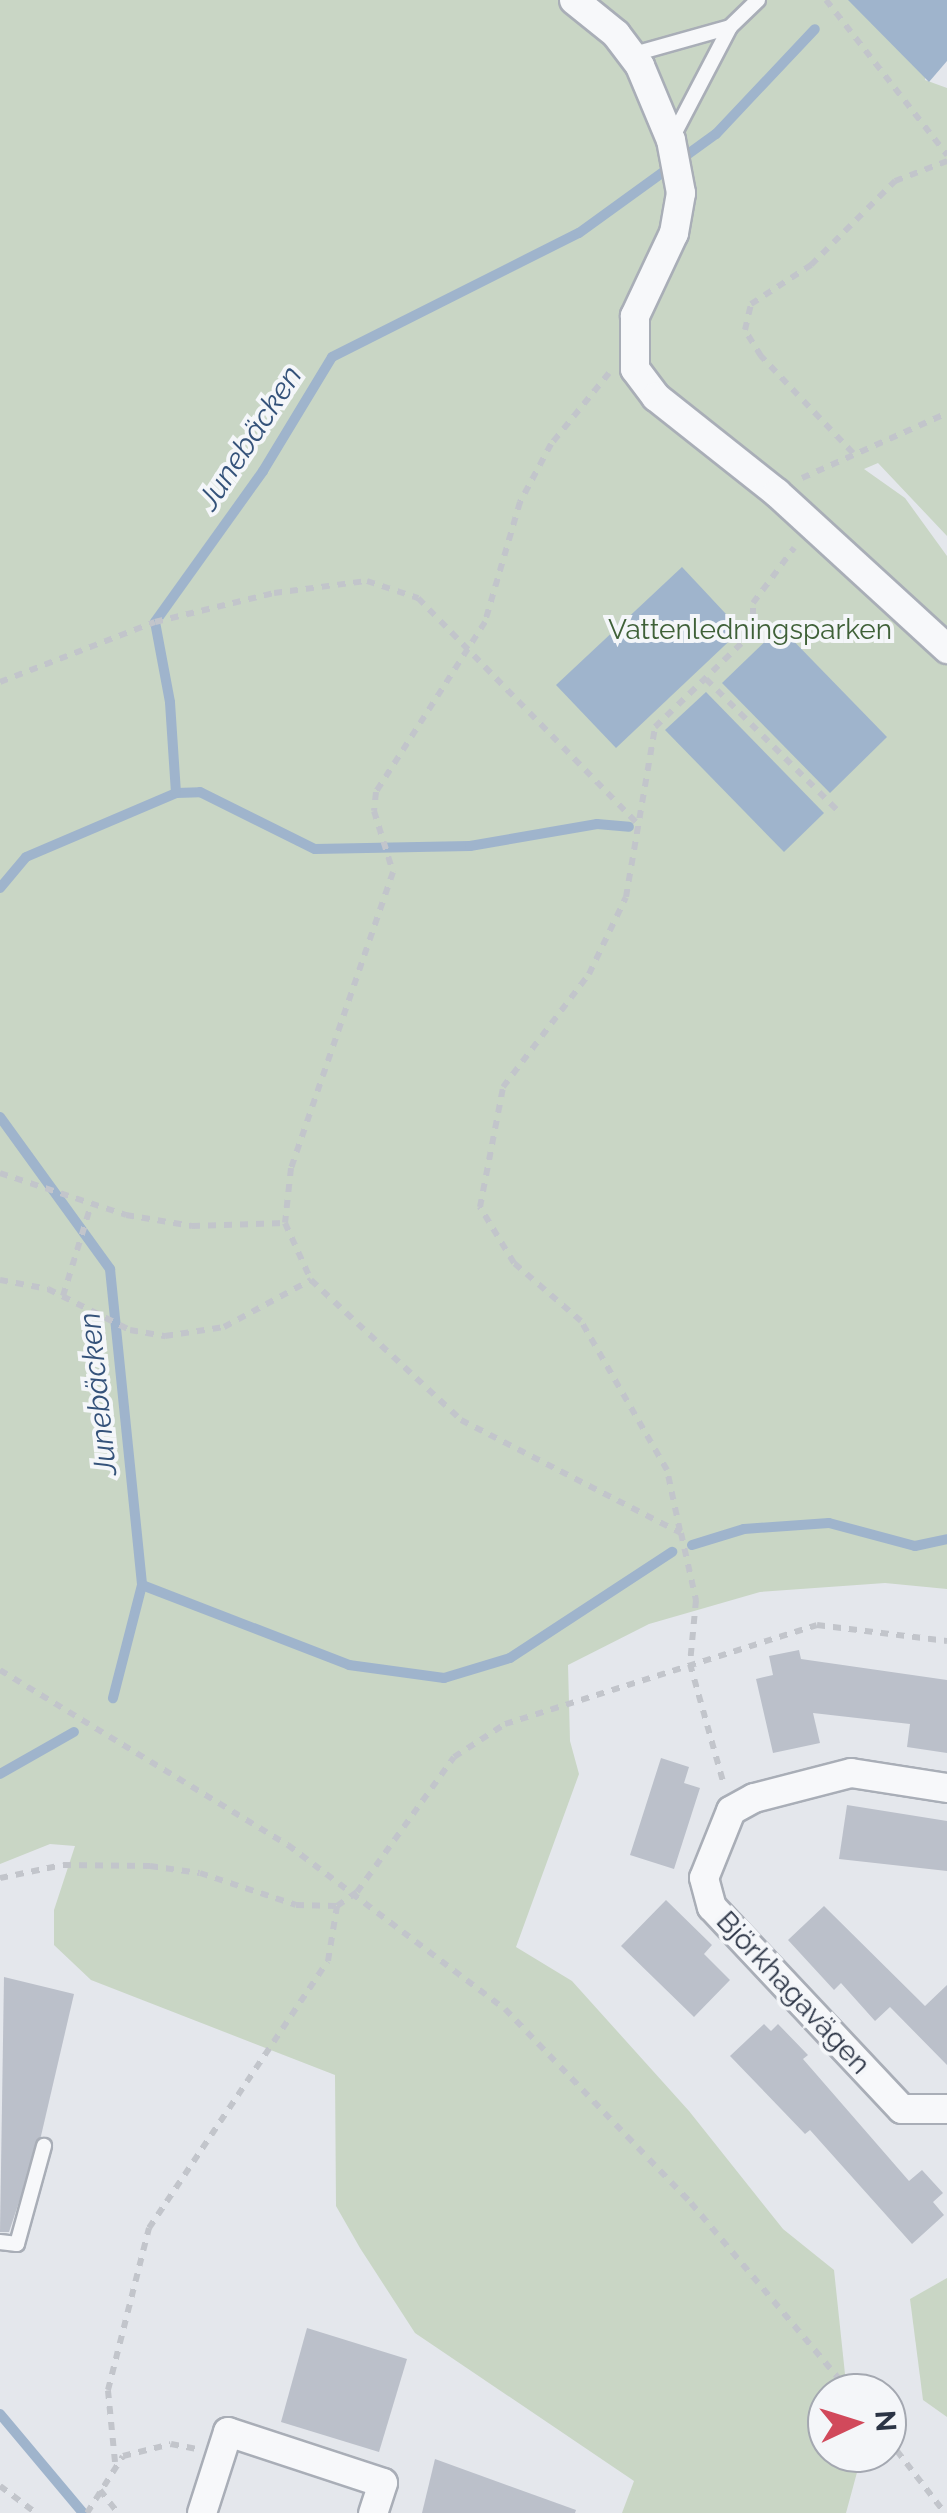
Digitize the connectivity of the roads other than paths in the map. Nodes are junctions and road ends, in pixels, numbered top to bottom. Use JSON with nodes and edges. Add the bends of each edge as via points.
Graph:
{"nodes":[{"id":1,"x":574,"y":0,"type":"edge"},
{"id":2,"x":758,"y":0,"type":"edge"},
{"id":3,"x":730,"y":28,"type":"junction"},
{"id":4,"x":634,"y":54,"type":"junction"},
{"id":5,"x":671,"y":140,"type":"junction"},
{"id":6,"x":947,"y":650,"type":"edge"},
{"id":7,"x":947,"y":1788,"type":"edge"},
{"id":8,"x":947,"y":2109,"type":"edge"},
{"id":9,"x":44,"y":2146,"type":"dead end"},
{"id":10,"x":0,"y":2242,"type":"edge"},
{"id":11,"x":202,"y":2513,"type":"edge"},
{"id":12,"x":374,"y":2513,"type":"edge"}],
"edges":[{"from":1,"to":4,"type":"street"},
{"from":2,"to":3,"type":"lane"},
{"from":3,"to":4,"type":"lane"},
{"from":3,"to":5,"type":"lane"},
{"from":4,"to":5,"type":"street"},
{"from":5,"to":6,"type":"street","via":[[681,213],[647,281],[632,346],[635,370],[656,397],[777,492]]},
{"from":7,"to":8,"type":"street","name":"Björkhagavägen","via":[[850,1773],[731,1810],[704,1878],[712,1907],[902,2109]]},
{"from":9,"to":10,"type":"lane","via":[[17,2244]]},
{"from":11,"to":12,"type":"street","via":[[228,2432],[383,2483]]}]}
